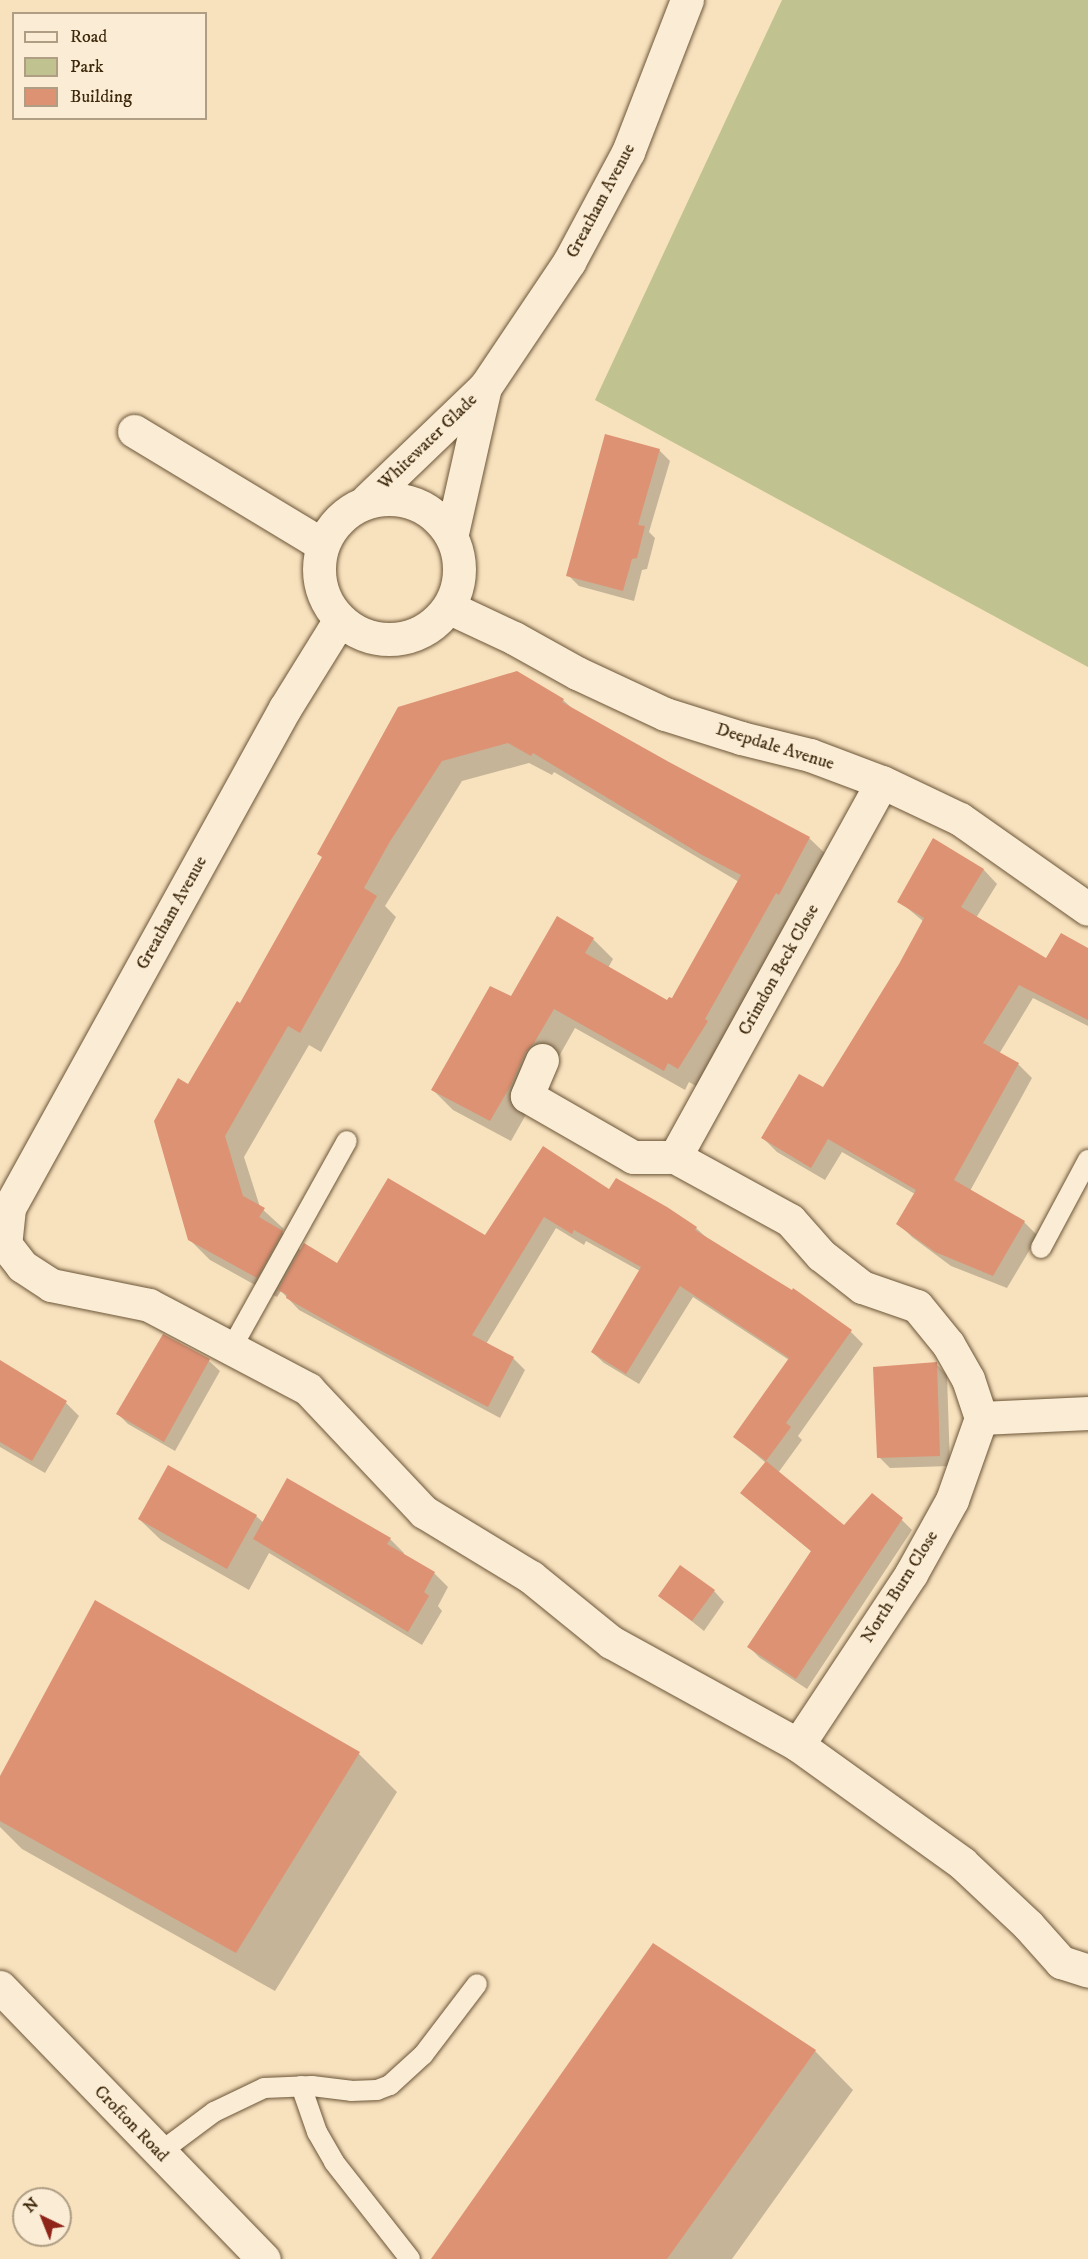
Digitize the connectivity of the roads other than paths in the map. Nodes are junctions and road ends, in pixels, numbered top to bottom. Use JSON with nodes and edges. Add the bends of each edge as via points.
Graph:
{"nodes":[{"id":1,"x":687,"y":0,"type":"edge"},
{"id":2,"x":485,"y":387,"type":"junction"},
{"id":3,"x":134,"y":431,"type":"dead end"},
{"id":4,"x":367,"y":500,"type":"junction"},
{"id":5,"x":452,"y":533,"type":"junction"},
{"id":6,"x":321,"y":544,"type":"junction"},
{"id":7,"x":450,"y":608,"type":"junction"},
{"id":8,"x":339,"y":621,"type":"junction"},
{"id":9,"x":882,"y":782,"type":"junction"},
{"id":10,"x":1088,"y":909,"type":"edge"},
{"id":11,"x":542,"y":1060,"type":"dead end"},
{"id":12,"x":347,"y":1141,"type":"dead end"},
{"id":13,"x":675,"y":1157,"type":"junction"},
{"id":14,"x":1088,"y":1160,"type":"edge"},
{"id":15,"x":1041,"y":1248,"type":"dead end"},
{"id":16,"x":231,"y":1348,"type":"junction"},
{"id":17,"x":1088,"y":1413,"type":"edge"},
{"id":18,"x":981,"y":1418,"type":"junction"},
{"id":19,"x":798,"y":1745,"type":"junction"},
{"id":20,"x":1088,"y":1971,"type":"edge"},
{"id":21,"x":477,"y":1984,"type":"dead end"},
{"id":22,"x":0,"y":1987,"type":"edge"},
{"id":23,"x":301,"y":2085,"type":"junction"},
{"id":24,"x":159,"y":2153,"type":"junction"},
{"id":25,"x":264,"y":2259,"type":"edge"},
{"id":26,"x":410,"y":2259,"type":"edge"}],
"edges":[{"from":1,"to":2,"type":"street","name":"Greatham Avenue","via":[[628,152],[569,262]]},
{"from":2,"to":4,"type":"street","name":"Whitewater Glade"},
{"from":2,"to":5,"type":"street","name":"Whitewater Glade"},
{"from":3,"to":6,"type":"street"},
{"from":4,"to":5,"type":"street","name":"Whitewater Glade","via":[[420,503]]},
{"from":4,"to":6,"type":"street","name":"Whitewater Glade","via":[[337,520]]},
{"from":5,"to":7,"type":"street","name":"Whitewater Glade","via":[[462,571]]},
{"from":6,"to":8,"type":"street","via":[[318,584]]},
{"from":7,"to":8,"type":"street","via":[[410,639],[369,639]]},
{"from":7,"to":9,"type":"street","name":"Deepdale Avenue","via":[[665,714],[810,755]]},
{"from":8,"to":16,"type":"street","name":"Greatham Avenue","via":[[285,708],[9,1208],[5,1244],[22,1266],[51,1285],[149,1305]]},
{"from":9,"to":10,"type":"street","name":"Deepdale Avenue","via":[[960,819]]},
{"from":9,"to":13,"type":"street","name":"Crimdon Beck Close"},
{"from":11,"to":13,"type":"street","via":[[527,1096],[633,1156]]},
{"from":12,"to":16,"type":"lane"},
{"from":13,"to":18,"type":"street","via":[[790,1220],[821,1255],[862,1287],[917,1306],[948,1344],[968,1379]]},
{"from":14,"to":15,"type":"lane"},
{"from":16,"to":19,"type":"street","via":[[308,1389],[424,1512],[531,1577],[610,1642]]},
{"from":17,"to":18,"type":"street"},
{"from":18,"to":19,"type":"street","name":"North Burn Close","via":[[952,1500],[911,1574]]},
{"from":19,"to":20,"type":"street","via":[[962,1863],[1061,1962]]},
{"from":21,"to":23,"type":"lane","via":[[423,2055],[390,2085],[351,2091]]},
{"from":22,"to":24,"type":"street","name":"Crofton Road"},
{"from":23,"to":24,"type":"lane","via":[[264,2088],[235,2100]]},
{"from":23,"to":26,"type":"lane","via":[[317,2132],[334,2162]]},
{"from":24,"to":25,"type":"street","name":"Crofton Road"}]}
